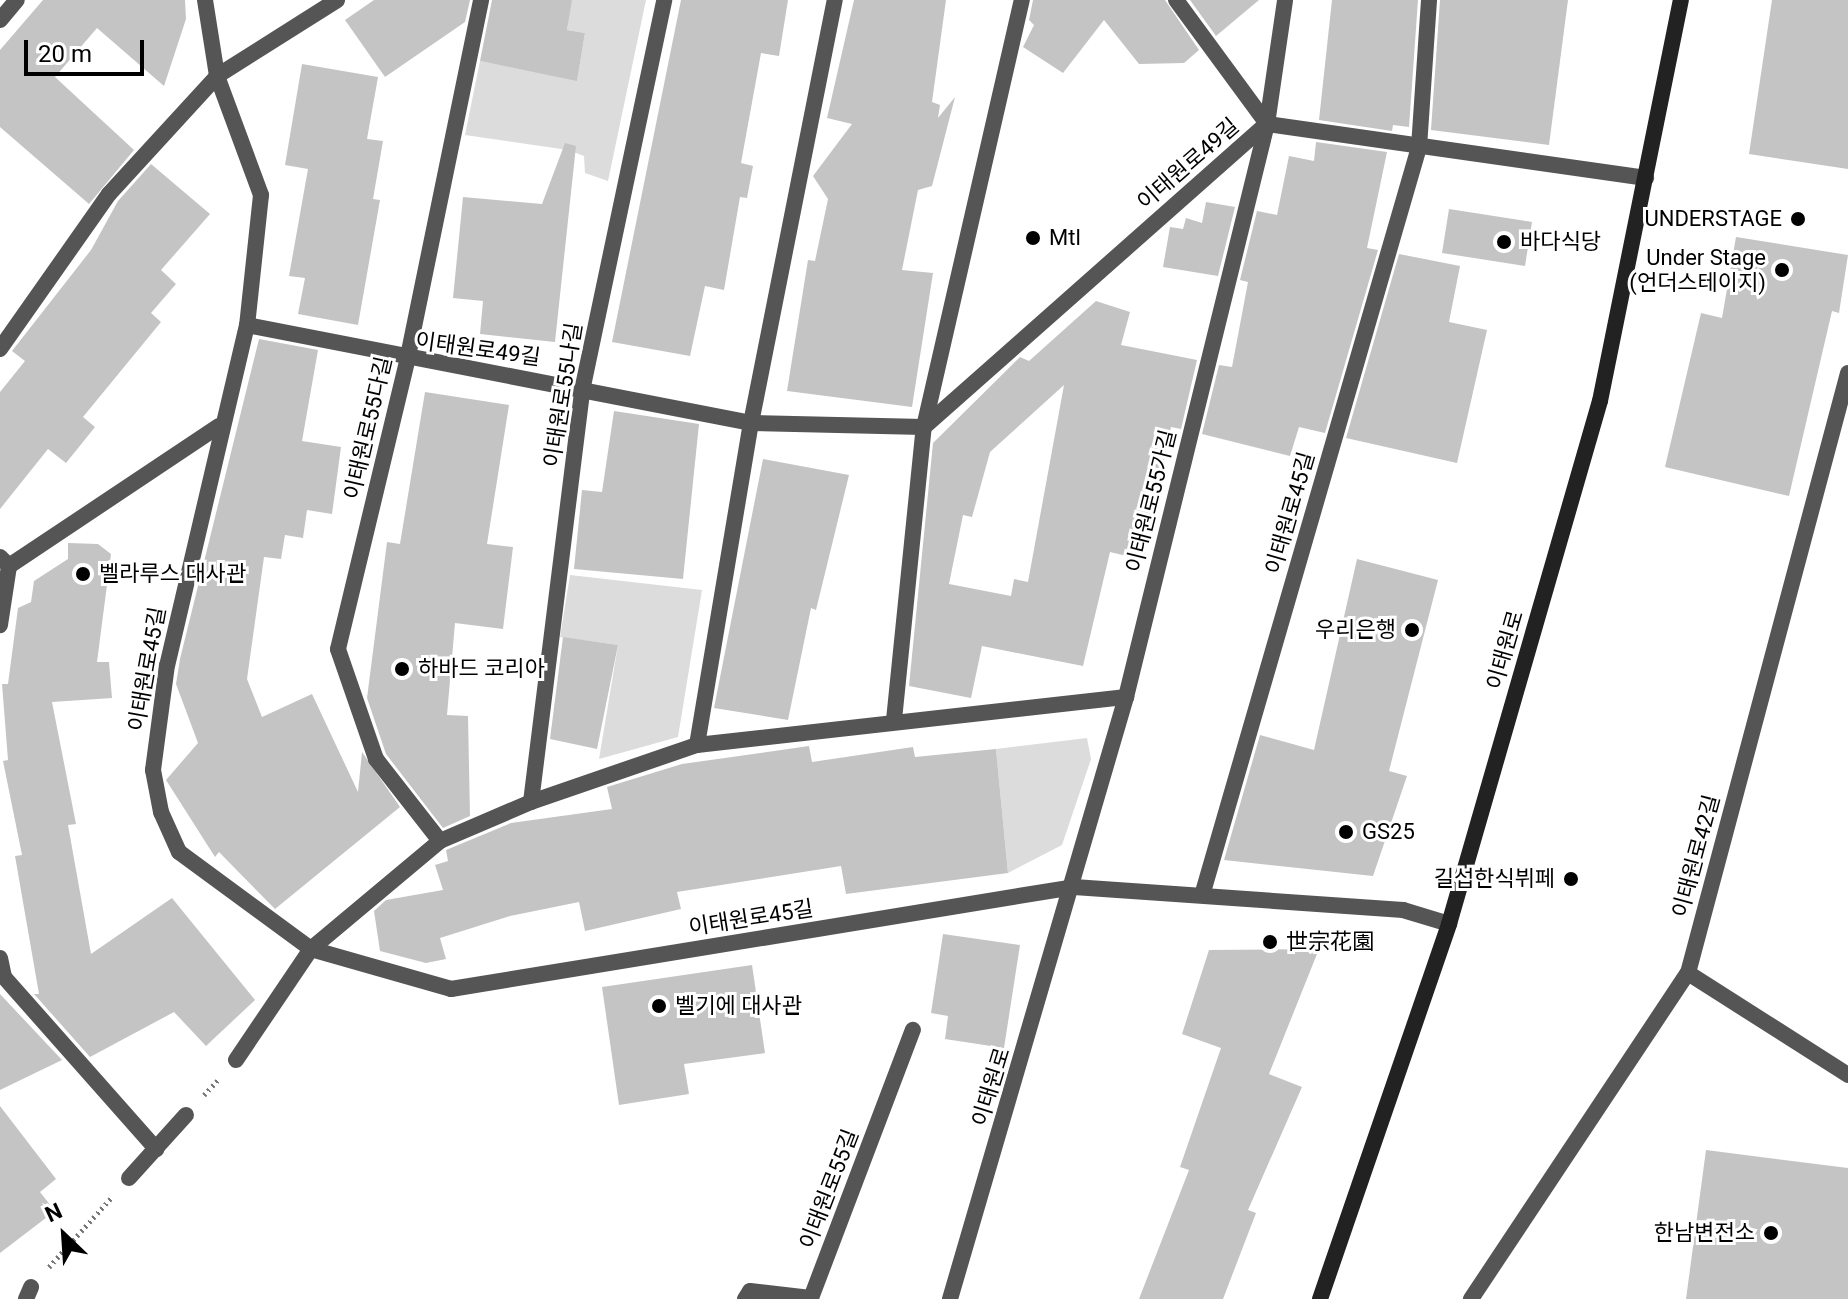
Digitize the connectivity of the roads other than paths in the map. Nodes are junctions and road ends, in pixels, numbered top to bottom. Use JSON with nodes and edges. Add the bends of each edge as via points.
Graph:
{"nodes":[{"id":1,"x":17,"y":0,"type":"edge"},
{"id":2,"x":205,"y":0,"type":"edge"},
{"id":3,"x":337,"y":0,"type":"edge"},
{"id":4,"x":481,"y":0,"type":"edge"},
{"id":5,"x":664,"y":0,"type":"edge"},
{"id":6,"x":835,"y":0,"type":"edge"},
{"id":7,"x":1022,"y":0,"type":"edge"},
{"id":8,"x":1176,"y":0,"type":"edge"},
{"id":9,"x":1285,"y":0,"type":"edge"},
{"id":10,"x":1429,"y":0,"type":"edge"},
{"id":11,"x":1681,"y":0,"type":"edge"},
{"id":12,"x":0,"y":20,"type":"edge"},
{"id":13,"x":217,"y":76,"type":"junction"},
{"id":14,"x":1267,"y":124,"type":"junction"},
{"id":15,"x":1419,"y":147,"type":"junction"},
{"id":16,"x":1646,"y":178,"type":"junction"},
{"id":17,"x":247,"y":325,"type":"junction"},
{"id":18,"x":0,"y":349,"type":"edge"},
{"id":19,"x":407,"y":361,"type":"junction"},
{"id":20,"x":1848,"y":373,"type":"edge"},
{"id":21,"x":583,"y":386,"type":"junction"},
{"id":22,"x":751,"y":423,"type":"junction"},
{"id":23,"x":219,"y":426,"type":"junction"},
{"id":24,"x":924,"y":427,"type":"junction"},
{"id":25,"x":4,"y":562,"type":"edge"},
{"id":26,"x":0,"y":625,"type":"edge"},
{"id":27,"x":1126,"y":697,"type":"junction"},
{"id":28,"x":894,"y":720,"type":"junction"},
{"id":29,"x":697,"y":745,"type":"junction"},
{"id":30,"x":531,"y":802,"type":"junction"},
{"id":31,"x":440,"y":841,"type":"junction"},
{"id":32,"x":1074,"y":887,"type":"junction"},
{"id":33,"x":1203,"y":892,"type":"junction"},
{"id":34,"x":1449,"y":924,"type":"junction"},
{"id":35,"x":311,"y":949,"type":"junction"},
{"id":36,"x":0,"y":958,"type":"edge"},
{"id":37,"x":1688,"y":973,"type":"junction"},
{"id":38,"x":913,"y":1030,"type":"dead end"},
{"id":39,"x":236,"y":1060,"type":"road end"},
{"id":40,"x":1848,"y":1075,"type":"edge"},
{"id":41,"x":186,"y":1115,"type":"road end"},
{"id":42,"x":156,"y":1149,"type":"junction"},
{"id":43,"x":129,"y":1178,"type":"road end"},
{"id":44,"x":811,"y":1298,"type":"edge"},
{"id":45,"x":745,"y":1299,"type":"edge"},
{"id":46,"x":950,"y":1299,"type":"edge"},
{"id":47,"x":1320,"y":1299,"type":"edge"},
{"id":48,"x":1471,"y":1299,"type":"edge"}],
"edges":[{"from":1,"to":12,"type":"street"},
{"from":2,"to":13,"type":"street"},
{"from":3,"to":13,"type":"street"},
{"from":4,"to":19,"type":"street","name":"이태원로55다길"},
{"from":5,"to":21,"type":"street","name":"이태원로55나길"},
{"from":6,"to":22,"type":"street"},
{"from":7,"to":24,"type":"street"},
{"from":8,"to":14,"type":"street"},
{"from":9,"to":14,"type":"street","name":"이태원로55가길"},
{"from":10,"to":15,"type":"street","name":"이태원로45길"},
{"from":11,"to":16,"type":"main road","name":"이태원로"},
{"from":13,"to":17,"type":"street","name":"이태원로45길","via":[[261,195]]},
{"from":13,"to":18,"type":"street","via":[[109,194]]},
{"from":14,"to":15,"type":"street","name":"이태원로49길"},
{"from":14,"to":24,"type":"street","name":"이태원로49길"},
{"from":14,"to":27,"type":"street","name":"이태원로55가길"},
{"from":15,"to":16,"type":"street","name":"이태원로49길"},
{"from":15,"to":33,"type":"street","name":"이태원로45길"},
{"from":16,"to":34,"type":"main road","name":"이태원로","via":[[1600,401]]},
{"from":17,"to":19,"type":"street","name":"이태원로49길"},
{"from":17,"to":23,"type":"street","name":"이태원로45길"},
{"from":19,"to":21,"type":"street","name":"이태원로49길"},
{"from":19,"to":31,"type":"street","name":"이태원로55다길","via":[[338,649],[376,759]]},
{"from":20,"to":37,"type":"street","name":"이태원로42길"},
{"from":21,"to":22,"type":"street","name":"이태원로49길"},
{"from":21,"to":30,"type":"street","name":"이태원로55나길"},
{"from":22,"to":24,"type":"street","name":"이태원로49길"},
{"from":22,"to":29,"type":"street"},
{"from":23,"to":25,"type":"street"},
{"from":23,"to":35,"type":"street","name":"이태원로45길","via":[[167,665],[153,770],[179,852]]},
{"from":24,"to":28,"type":"street"},
{"from":25,"to":26,"type":"street"},
{"from":27,"to":28,"type":"street"},
{"from":27,"to":32,"type":"street","name":"이태원로55가길"},
{"from":28,"to":29,"type":"street"},
{"from":29,"to":30,"type":"street"},
{"from":30,"to":31,"type":"street"},
{"from":31,"to":35,"type":"street"},
{"from":32,"to":33,"type":"street","name":"이태원로45길"},
{"from":32,"to":35,"type":"street","name":"이태원로45길","via":[[451,989]]},
{"from":32,"to":46,"type":"street","name":"이태원로"},
{"from":33,"to":34,"type":"street","name":"이태원로45길","via":[[1403,910]]},
{"from":34,"to":47,"type":"main road","name":"이태원로"},
{"from":35,"to":39,"type":"street"},
{"from":36,"to":42,"type":"street","via":[[4,977]]},
{"from":37,"to":40,"type":"street"},
{"from":37,"to":48,"type":"street","name":"이태원로42길"},
{"from":38,"to":44,"type":"street","name":"이태원로55길"},
{"from":41,"to":42,"type":"street"},
{"from":42,"to":43,"type":"street"},
{"from":44,"to":45,"type":"street","name":"이태원로55길","via":[[750,1291]]}]}
